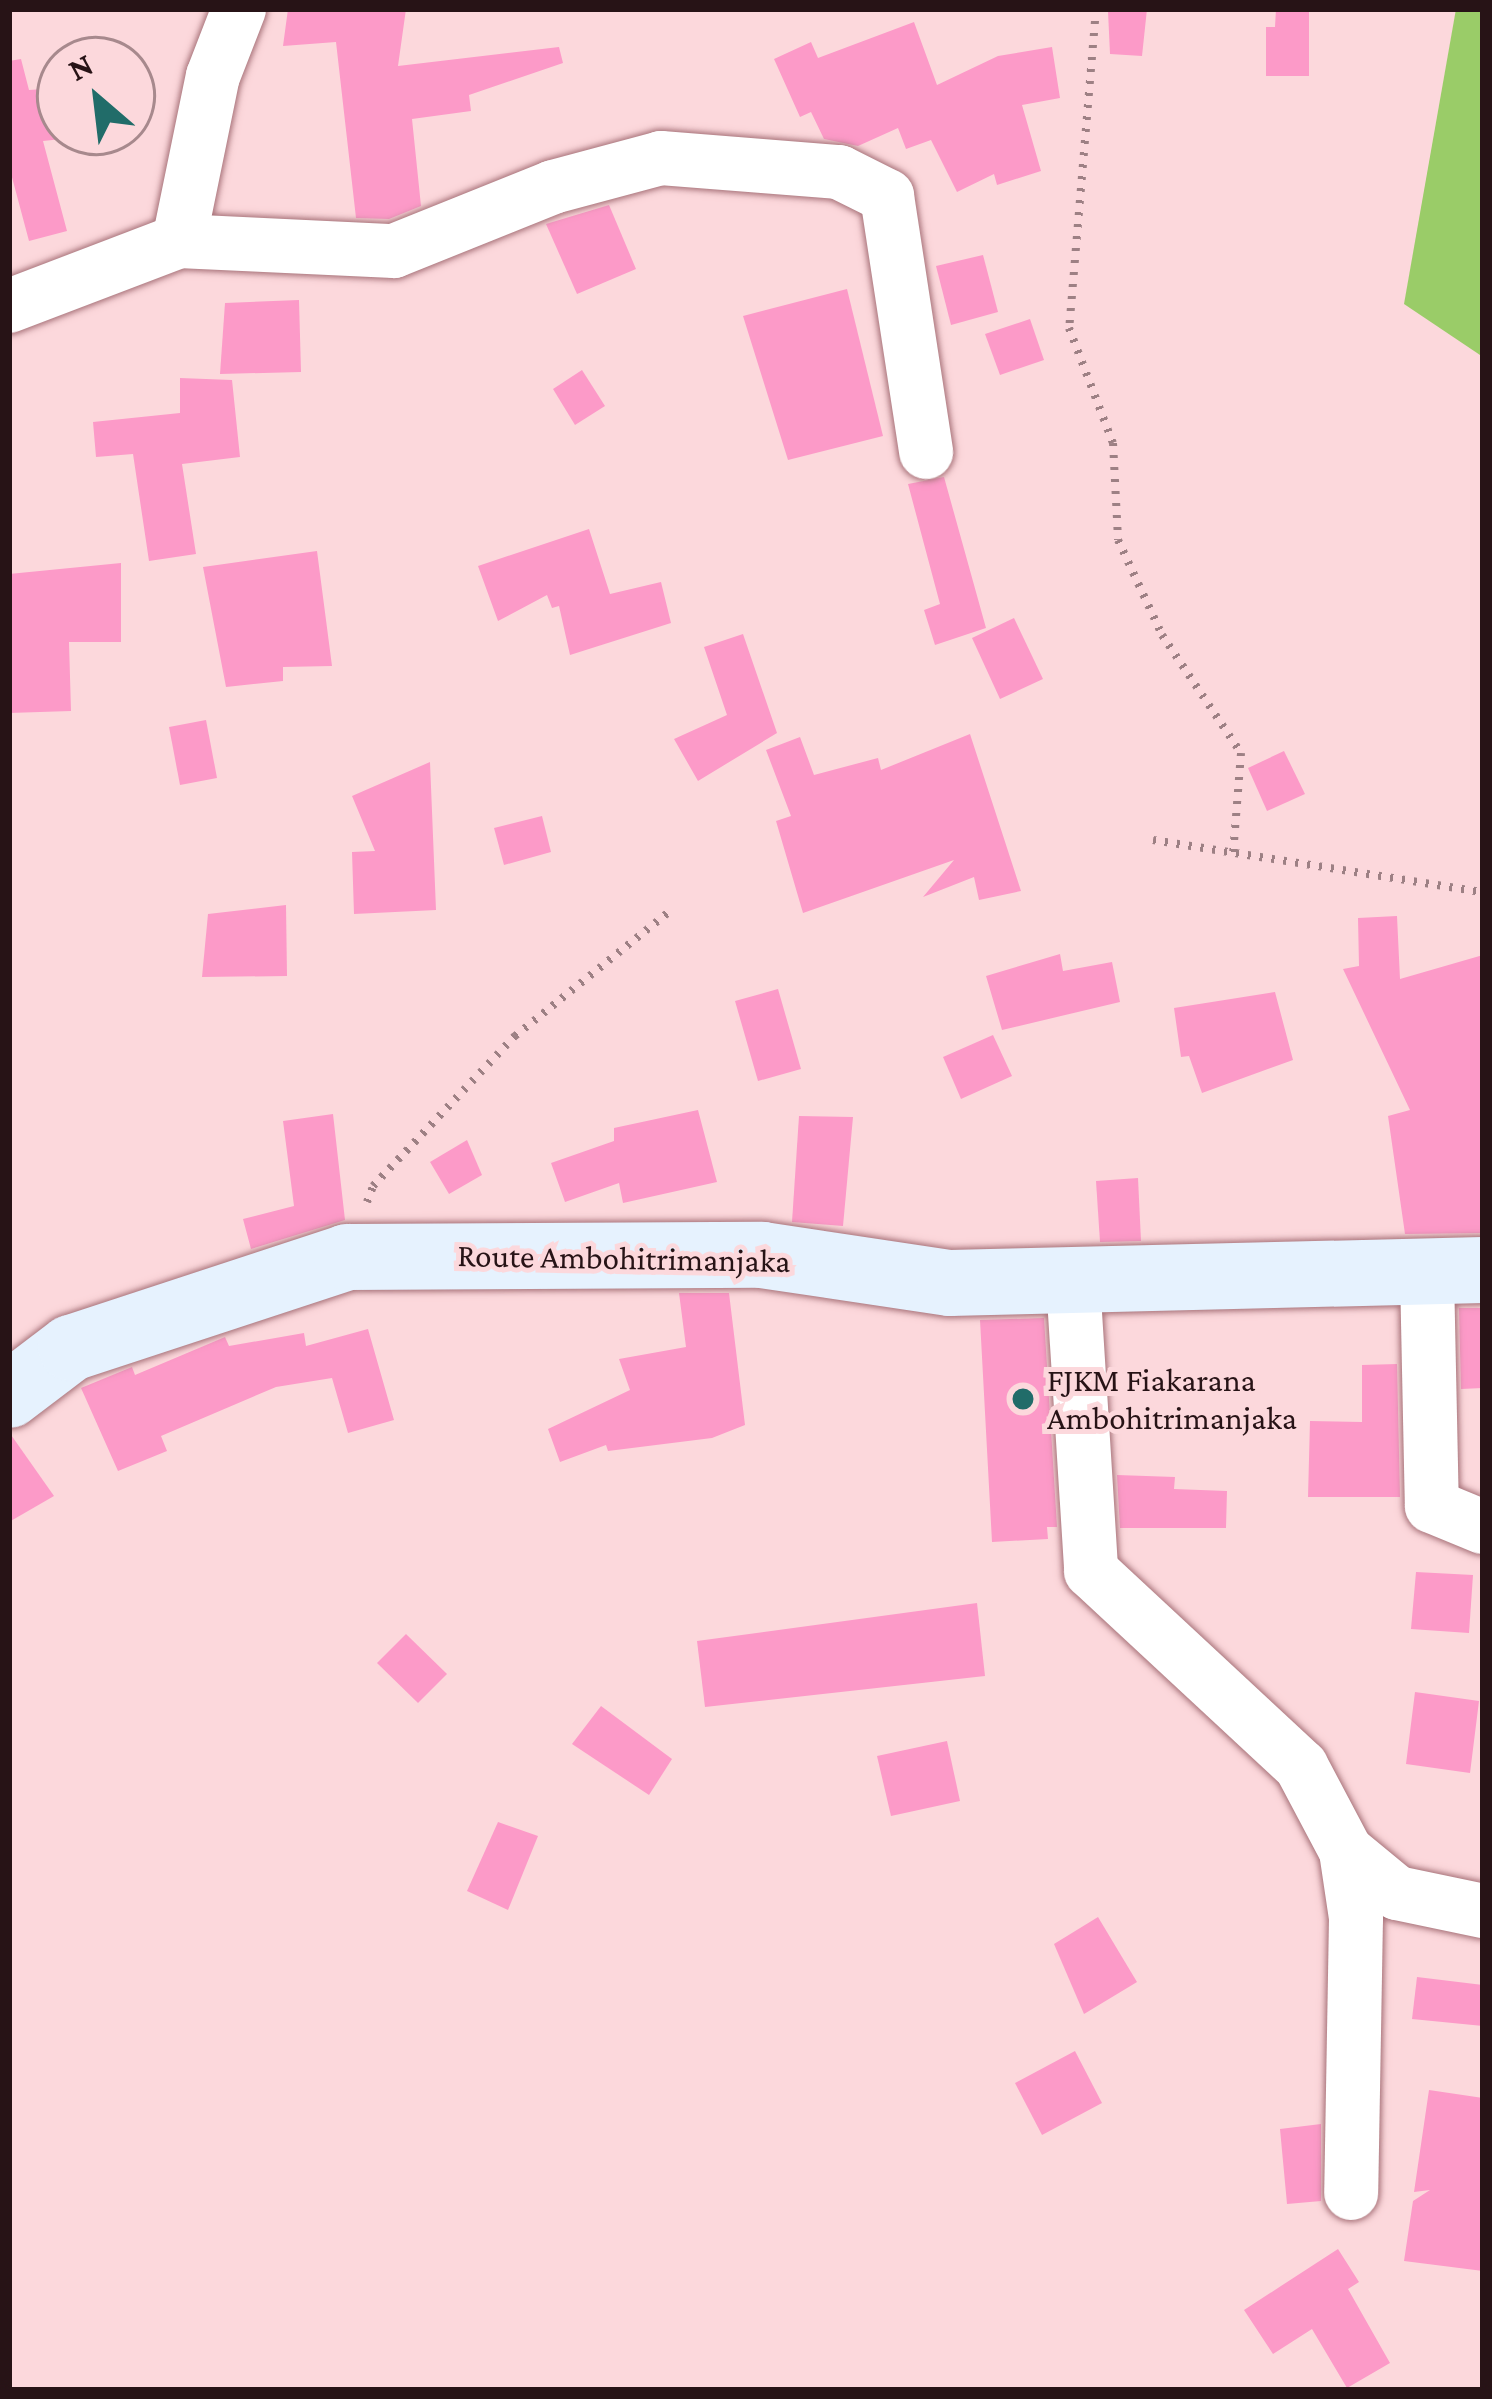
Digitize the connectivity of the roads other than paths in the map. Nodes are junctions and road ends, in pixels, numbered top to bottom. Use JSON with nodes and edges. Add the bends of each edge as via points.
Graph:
{"nodes":[{"id":1,"x":239,"y":9,"type":"edge"},
{"id":2,"x":179,"y":241,"type":"junction"},
{"id":3,"x":9,"y":306,"type":"edge"},
{"id":4,"x":926,"y":452,"type":"dead end"},
{"id":5,"x":1455,"y":1272,"type":"edge"},
{"id":6,"x":1073,"y":1281,"type":"junction"},
{"id":7,"x":9,"y":1395,"type":"edge"},
{"id":8,"x":1483,"y":1527,"type":"edge"},
{"id":9,"x":1346,"y":1851,"type":"junction"},
{"id":10,"x":1483,"y":1911,"type":"edge"},
{"id":11,"x":1351,"y":2193,"type":"dead end"}],
"edges":[{"from":1,"to":2,"type":"street","via":[[213,76]]},
{"from":2,"to":3,"type":"street"},
{"from":2,"to":4,"type":"street","via":[[394,251],[553,187],[662,158],[839,172],[887,196]]},
{"from":5,"to":6,"type":"street","name":"Route Ambohitrimanjaka"},
{"from":5,"to":8,"type":"street","via":[[1432,1506]]},
{"from":6,"to":7,"type":"street","name":"Route Ambohitrimanjaka","via":[[950,1283],[762,1255],[347,1257],[70,1348]]},
{"from":6,"to":9,"type":"street","via":[[1091,1571],[1301,1766]]},
{"from":9,"to":10,"type":"street","via":[[1397,1893]]},
{"from":9,"to":11,"type":"street","via":[[1356,1918]]}]}
